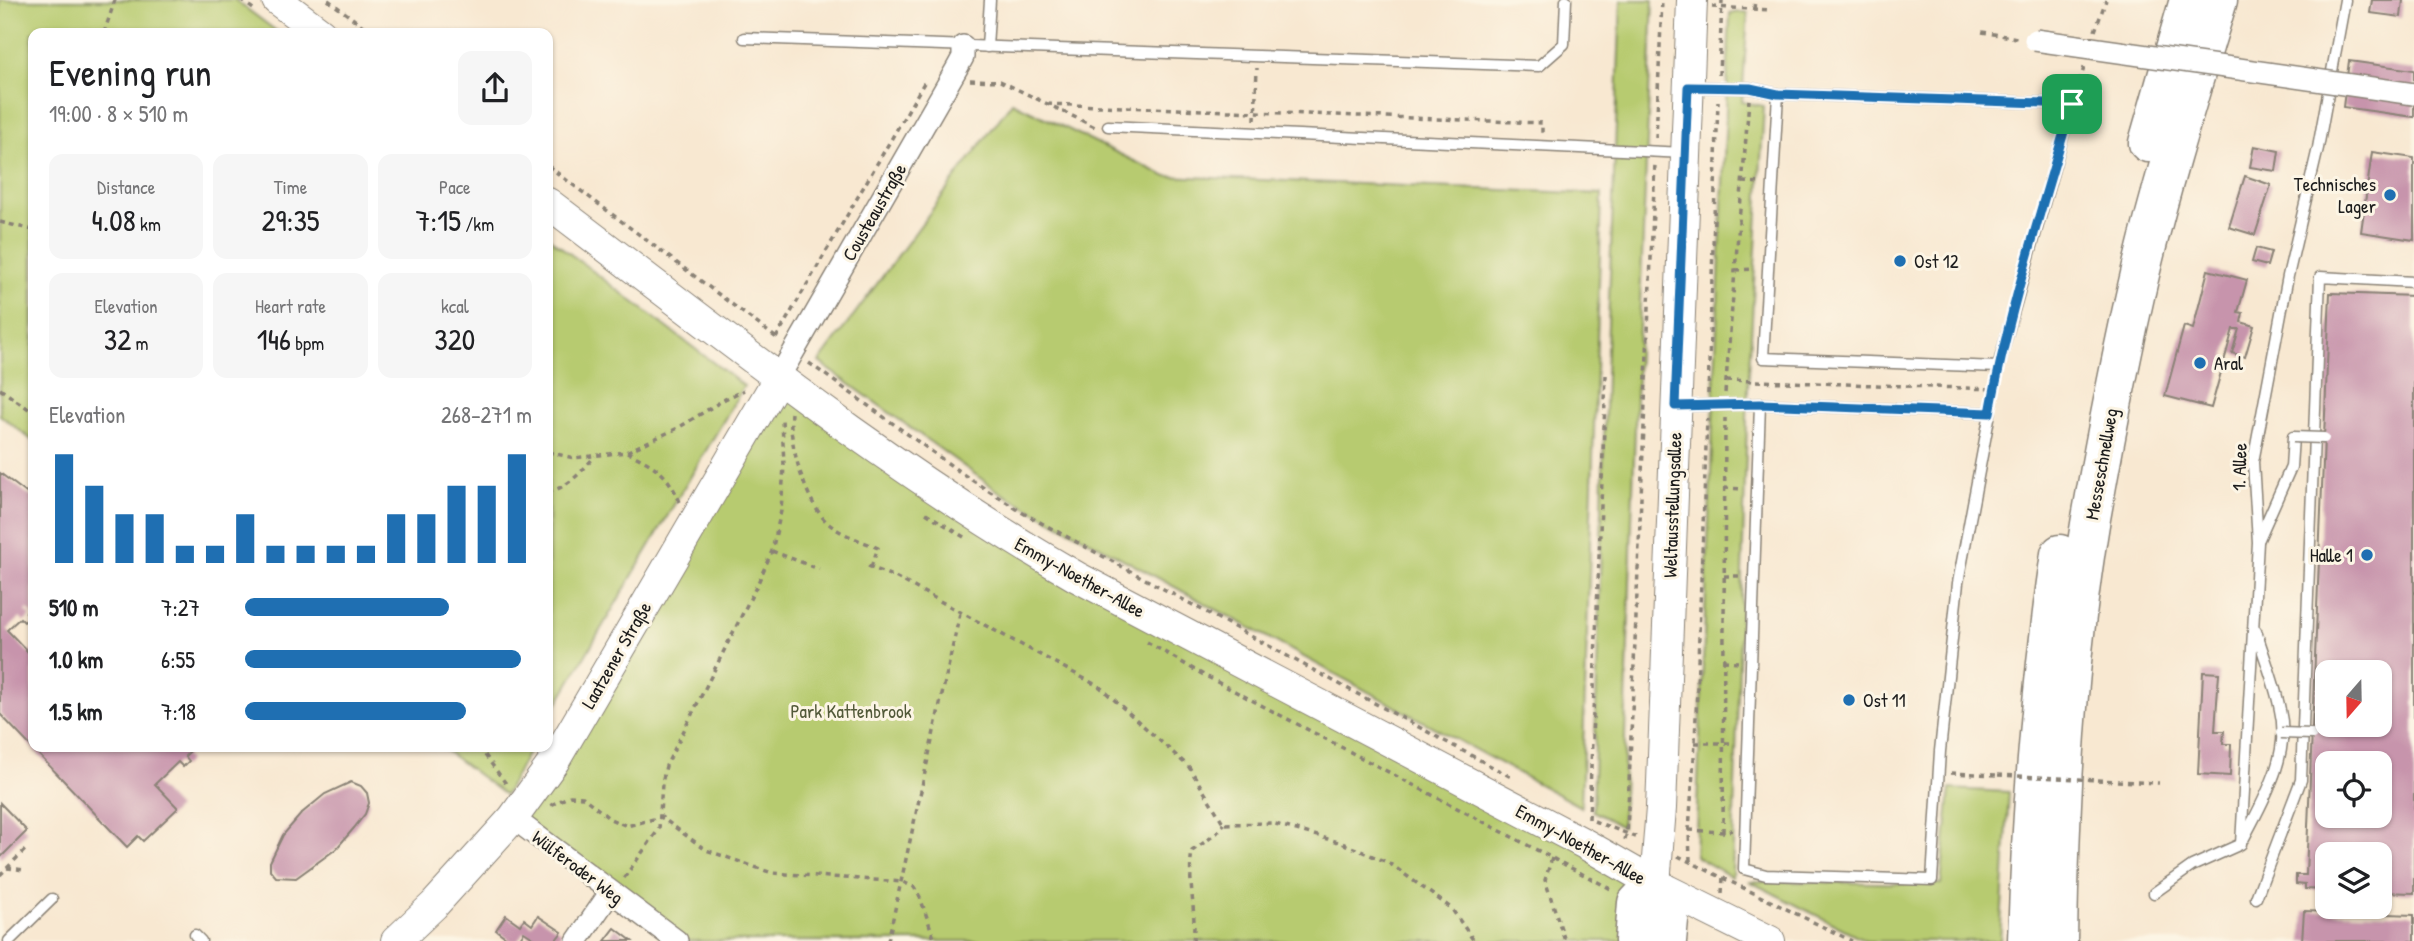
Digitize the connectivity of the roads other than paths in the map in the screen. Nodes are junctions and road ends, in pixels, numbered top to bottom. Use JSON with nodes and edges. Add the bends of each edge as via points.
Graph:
{"nodes":[{"id":1,"x":277,"y":0,"type":"edge"},
{"id":2,"x":989,"y":0,"type":"edge"},
{"id":3,"x":1566,"y":0,"type":"edge"},
{"id":4,"x":1692,"y":0,"type":"edge"},
{"id":5,"x":2189,"y":0,"type":"edge"},
{"id":6,"x":2218,"y":0,"type":"edge"},
{"id":7,"x":2345,"y":0,"type":"edge"},
{"id":8,"x":314,"y":28,"type":"edge"},
{"id":9,"x":744,"y":38,"type":"dead end"},
{"id":10,"x":2035,"y":40,"type":"road end"},
{"id":11,"x":963,"y":46,"type":"junction"},
{"id":12,"x":987,"y":47,"type":"junction"},
{"id":13,"x":1688,"y":87,"type":"junction"},
{"id":14,"x":1778,"y":94,"type":"junction"},
{"id":15,"x":2414,"y":94,"type":"edge"},
{"id":16,"x":1108,"y":126,"type":"road end"},
{"id":17,"x":1685,"y":153,"type":"junction"},
{"id":18,"x":553,"y":207,"type":"edge"},
{"id":19,"x":2414,"y":282,"type":"edge"},
{"id":20,"x":779,"y":377,"type":"junction"},
{"id":21,"x":1760,"y":404,"type":"junction"},
{"id":22,"x":1675,"y":406,"type":"junction"},
{"id":23,"x":2324,"y":438,"type":"dead end"},
{"id":24,"x":2258,"y":542,"type":"junction"},
{"id":25,"x":2253,"y":622,"type":"junction"},
{"id":26,"x":2281,"y":733,"type":"junction"},
{"id":27,"x":2312,"y":734,"type":"dead end"},
{"id":28,"x":513,"y":818,"type":"junction"},
{"id":29,"x":2241,"y":844,"type":"junction"},
{"id":30,"x":1655,"y":884,"type":"junction"},
{"id":31,"x":610,"y":893,"type":"junction"},
{"id":32,"x":2154,"y":893,"type":"dead end"},
{"id":33,"x":2256,"y":898,"type":"dead end"},
{"id":34,"x":52,"y":899,"type":"dead end"},
{"id":35,"x":9,"y":941,"type":"edge"},
{"id":36,"x":396,"y":941,"type":"edge"},
{"id":37,"x":577,"y":941,"type":"edge"},
{"id":38,"x":677,"y":941,"type":"edge"},
{"id":39,"x":1634,"y":941,"type":"edge"},
{"id":40,"x":1667,"y":941,"type":"edge"},
{"id":41,"x":1770,"y":941,"type":"edge"},
{"id":42,"x":2027,"y":941,"type":"edge"},
{"id":43,"x":2058,"y":941,"type":"edge"}],
"edges":[{"from":1,"to":8,"type":"main road"},
{"from":2,"to":12,"type":"lane"},
{"from":3,"to":12,"type":"lane","via":[[1564,44],[1539,66]]},
{"from":4,"to":13,"type":"main road","name":"Weltausstellungsallee"},
{"from":5,"to":42,"type":"highway","name":"Messeschnellweg","via":[[2116,263],[2064,522],[2046,652]]},
{"from":6,"to":43,"type":"highway","name":"Messeschnellweg","via":[[2141,270],[2090,526],[2072,660]]},
{"from":7,"to":24,"type":"lane","name":"1. Allee","via":[[2253,462]]},
{"from":9,"to":11,"type":"lane"},
{"from":10,"to":15,"type":"street","bridge":true},
{"from":11,"to":12,"type":"lane"},
{"from":11,"to":20,"type":"street","name":"Cousteaustraße","via":[[951,79]]},
{"from":13,"to":14,"type":"lane","via":[[1750,88]]},
{"from":13,"to":17,"type":"main road","name":"Weltausstellungsallee"},
{"from":14,"to":14,"type":"lane","via":[[1763,358],[1998,367],[2072,104]]},
{"from":16,"to":17,"type":"lane"},
{"from":17,"to":22,"type":"main road","name":"Weltausstellungsallee"},
{"from":18,"to":20,"type":"main road","name":"Emmy-Noether-Allee"},
{"from":19,"to":33,"type":"lane","via":[[2320,277],[2301,780]]},
{"from":20,"to":28,"type":"main road","name":"Laatzener Straße","via":[[555,760]]},
{"from":20,"to":30,"type":"main road","name":"Emmy-Noether-Allee","via":[[1004,536]]},
{"from":21,"to":21,"type":"lane","via":[[1744,869],[1766,875],[1932,880],[1958,583],[1990,413]]},
{"from":21,"to":22,"type":"lane"},
{"from":22,"to":30,"type":"main road","name":"Weltausstellungsallee"},
{"from":23,"to":24,"type":"lane","bridge":true,"via":[[2293,437],[2291,467]]},
{"from":24,"to":25,"type":"lane","name":"1. Allee"},
{"from":25,"to":26,"type":"lane","via":[[2281,712]]},
{"from":25,"to":29,"type":"lane","name":"1. Allee"},
{"from":26,"to":27,"type":"lane","bridge":true},
{"from":26,"to":29,"type":"lane","via":[[2278,765]]},
{"from":28,"to":31,"type":"street","name":"Wülferoder Weg"},
{"from":28,"to":36,"type":"main road","name":"Laatzener Straße"},
{"from":29,"to":32,"type":"lane","via":[[2192,866]]},
{"from":30,"to":39,"type":"highway","via":[[1637,903]]},
{"from":30,"to":40,"type":"highway","via":[[1670,920]]},
{"from":30,"to":41,"type":"main road","name":"Emmy-Noether-Allee"},
{"from":31,"to":37,"type":"street"},
{"from":31,"to":38,"type":"street","name":"Wülferoder Weg"},
{"from":34,"to":35,"type":"lane"}]}
